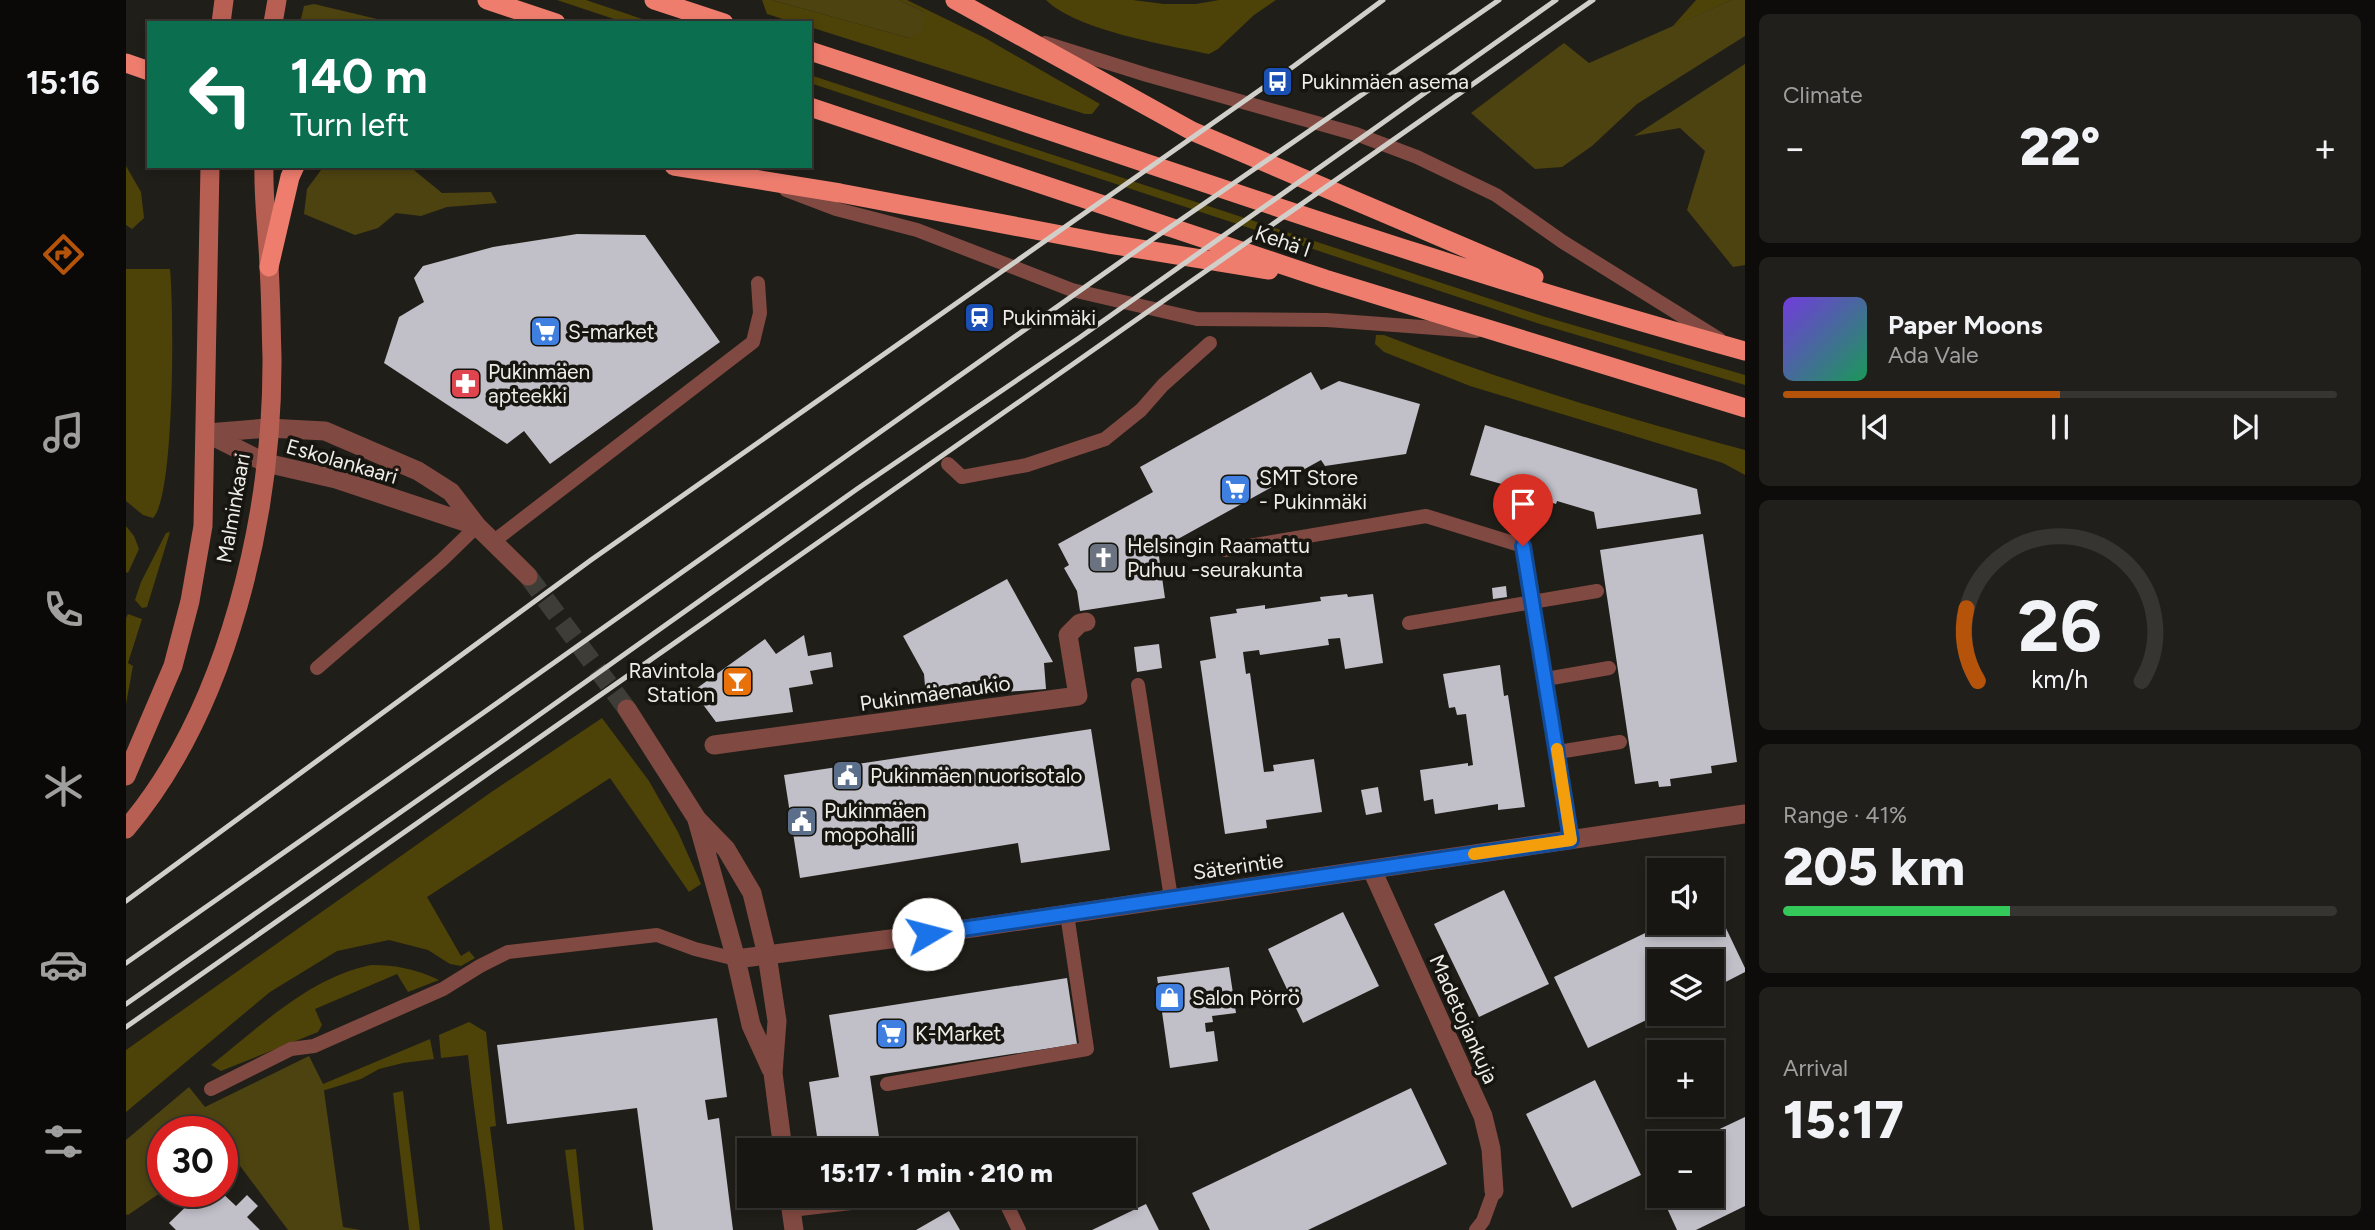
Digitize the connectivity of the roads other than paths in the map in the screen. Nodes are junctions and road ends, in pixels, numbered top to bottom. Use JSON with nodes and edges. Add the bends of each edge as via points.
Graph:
{"nodes":[{"id":1,"x":487,"y":0,"type":"edge"},
{"id":2,"x":654,"y":0,"type":"edge"},
{"id":3,"x":955,"y":0,"type":"edge"},
{"id":4,"x":550,"y":21,"type":"edge"},
{"id":5,"x":718,"y":21,"type":"edge"},
{"id":6,"x":1018,"y":34,"type":"junction"},
{"id":7,"x":812,"y":52,"type":"edge"},
{"id":8,"x":126,"y":63,"type":"edge"},
{"id":9,"x":147,"y":70,"type":"edge"},
{"id":10,"x":812,"y":108,"type":"edge"},
{"id":11,"x":210,"y":168,"type":"edge"},
{"id":12,"x":264,"y":168,"type":"edge"},
{"id":13,"x":294,"y":168,"type":"edge"},
{"id":14,"x":686,"y":168,"type":"edge"},
{"id":15,"x":758,"y":180,"type":"junction"},
{"id":16,"x":270,"y":267,"type":"junction"},
{"id":17,"x":1325,"y":279,"type":"junction"},
{"id":18,"x":758,"y":283,"type":"dead end"},
{"id":19,"x":1631,"y":319,"type":"junction"},
{"id":20,"x":1496,"y":333,"type":"junction"},
{"id":21,"x":1210,"y":344,"type":"dead end"},
{"id":22,"x":1739,"y":349,"type":"edge"},
{"id":23,"x":1745,"y":408,"type":"edge"},
{"id":24,"x":268,"y":428,"type":"junction"},
{"id":25,"x":207,"y":433,"type":"junction"},
{"id":26,"x":266,"y":463,"type":"junction"},
{"id":27,"x":952,"y":467,"type":"dead end"},
{"id":28,"x":477,"y":526,"type":"junction"},
{"id":29,"x":494,"y":541,"type":"junction"},
{"id":30,"x":1225,"y":550,"type":"dead end"},
{"id":31,"x":528,"y":576,"type":"tunnel mouth"},
{"id":32,"x":1597,"y":591,"type":"dead end"},
{"id":33,"x":1534,"y":602,"type":"junction"},
{"id":34,"x":1086,"y":622,"type":"dead end"},
{"id":35,"x":1409,"y":623,"type":"dead end"},
{"id":36,"x":317,"y":668,"type":"dead end"},
{"id":37,"x":1609,"y":668,"type":"dead end"},
{"id":38,"x":1546,"y":678,"type":"junction"},
{"id":39,"x":1138,"y":685,"type":"dead end"},
{"id":40,"x":627,"y":709,"type":"tunnel mouth"},
{"id":41,"x":1620,"y":742,"type":"dead end"},
{"id":42,"x":714,"y":745,"type":"dead end"},
{"id":43,"x":1558,"y":752,"type":"junction"},
{"id":44,"x":126,"y":776,"type":"edge"},
{"id":45,"x":1745,"y":814,"type":"edge"},
{"id":46,"x":697,"y":819,"type":"junction"},
{"id":47,"x":126,"y":829,"type":"edge"},
{"id":48,"x":1571,"y":840,"type":"junction"},
{"id":49,"x":1372,"y":870,"type":"junction"},
{"id":50,"x":1171,"y":898,"type":"junction"},
{"id":51,"x":1067,"y":914,"type":"junction"},
{"id":52,"x":767,"y":955,"type":"junction"},
{"id":53,"x":736,"y":959,"type":"junction"},
{"id":54,"x":773,"y":1073,"type":"junction"},
{"id":55,"x":887,"y":1084,"type":"dead end"},
{"id":56,"x":211,"y":1088,"type":"dead end"},
{"id":57,"x":781,"y":1138,"type":"edge"},
{"id":58,"x":1493,"y":1191,"type":"joint"},
{"id":59,"x":821,"y":1208,"type":"edge"},
{"id":60,"x":1008,"y":1208,"type":"edge"},
{"id":61,"x":791,"y":1212,"type":"edge"},
{"id":62,"x":1482,"y":1227,"type":"edge"},
{"id":63,"x":1018,"y":1230,"type":"edge"}],
"edges":[{"from":1,"to":4,"type":"highway"},
{"from":2,"to":5,"type":"highway"},
{"from":3,"to":6,"type":"highway"},
{"from":6,"to":19,"type":"highway","via":[[1192,131]]},
{"from":6,"to":22,"type":"lane","via":[[1356,134],[1418,157],[1496,195],[1563,242]]},
{"from":7,"to":19,"type":"highway","name":"Kehä I"},
{"from":8,"to":9,"type":"highway"},
{"from":10,"to":17,"type":"highway","name":"Kehä I"},
{"from":11,"to":25,"type":"main road","name":"Malminkaari"},
{"from":12,"to":16,"type":"main road","name":"Malminkaari"},
{"from":13,"to":16,"type":"highway"},
{"from":14,"to":15,"type":"highway"},
{"from":15,"to":17,"type":"highway"},
{"from":15,"to":20,"type":"lane","via":[[836,209],[917,230],[1072,290],[1197,319],[1327,320]]},
{"from":16,"to":24,"type":"main road","name":"Malminkaari"},
{"from":17,"to":20,"type":"highway","name":"Kehä I"},
{"from":18,"to":29,"type":"lane","via":[[760,313],[753,342]]},
{"from":19,"to":22,"type":"highway","name":"Kehä I"},
{"from":20,"to":23,"type":"highway","name":"Kehä I"},
{"from":21,"to":27,"type":"lane","via":[[1105,439],[1027,464],[962,477]]},
{"from":24,"to":25,"type":"street","name":"Eskolankaari"},
{"from":24,"to":26,"type":"main road","name":"Malminkaari"},
{"from":24,"to":28,"type":"street","name":"Eskolankaari","via":[[325,431],[418,471],[452,492]]},
{"from":25,"to":26,"type":"street","name":"Eskolankaari"},
{"from":25,"to":44,"type":"main road","name":"Malminkaari","via":[[203,526],[190,601],[173,666]]},
{"from":26,"to":28,"type":"street","name":"Eskolankaari","via":[[336,479]]},
{"from":26,"to":47,"type":"main road","name":"Malminkaari","via":[[250,556],[202,706],[166,775]]},
{"from":28,"to":29,"type":"street","name":"Eskolankaari"},
{"from":28,"to":36,"type":"lane"},
{"from":29,"to":31,"type":"street","name":"Eskolankaari"},
{"from":30,"to":33,"type":"lane","via":[[1426,516],[1523,546]]},
{"from":32,"to":33,"type":"lane"},
{"from":33,"to":35,"type":"lane"},
{"from":33,"to":38,"type":"lane"},
{"from":34,"to":42,"type":"street","name":"Pukinmäenaukio","via":[[1068,635],[1078,696]]},
{"from":37,"to":38,"type":"lane"},
{"from":38,"to":43,"type":"lane"},
{"from":39,"to":50,"type":"lane"},
{"from":40,"to":46,"type":"street"},
{"from":41,"to":43,"type":"lane"},
{"from":43,"to":48,"type":"lane"},
{"from":45,"to":48,"type":"street","name":"Säterintie"},
{"from":46,"to":52,"type":"street","via":[[726,849],[752,893]]},
{"from":46,"to":53,"type":"street"},
{"from":48,"to":49,"type":"street","name":"Säterintie"},
{"from":49,"to":50,"type":"street","name":"Säterintie"},
{"from":49,"to":58,"type":"street","name":"Madetojankuja","via":[[1483,1116],[1491,1149]]},
{"from":50,"to":51,"type":"street","name":"Säterintie"},
{"from":51,"to":52,"type":"street","name":"Säterintie"},
{"from":51,"to":55,"type":"lane","via":[[1087,1049]]},
{"from":52,"to":53,"type":"street","name":"Säterintie"},
{"from":52,"to":54,"type":"street","via":[[777,1021]]},
{"from":53,"to":54,"type":"street","via":[[751,1025]]},
{"from":53,"to":56,"type":"lane","via":[[657,935],[508,952],[443,989],[314,1046],[291,1049]]},
{"from":54,"to":57,"type":"street"},
{"from":58,"to":62,"type":"lane"},
{"from":59,"to":61,"type":"lane"},
{"from":60,"to":63,"type":"lane"}]}
